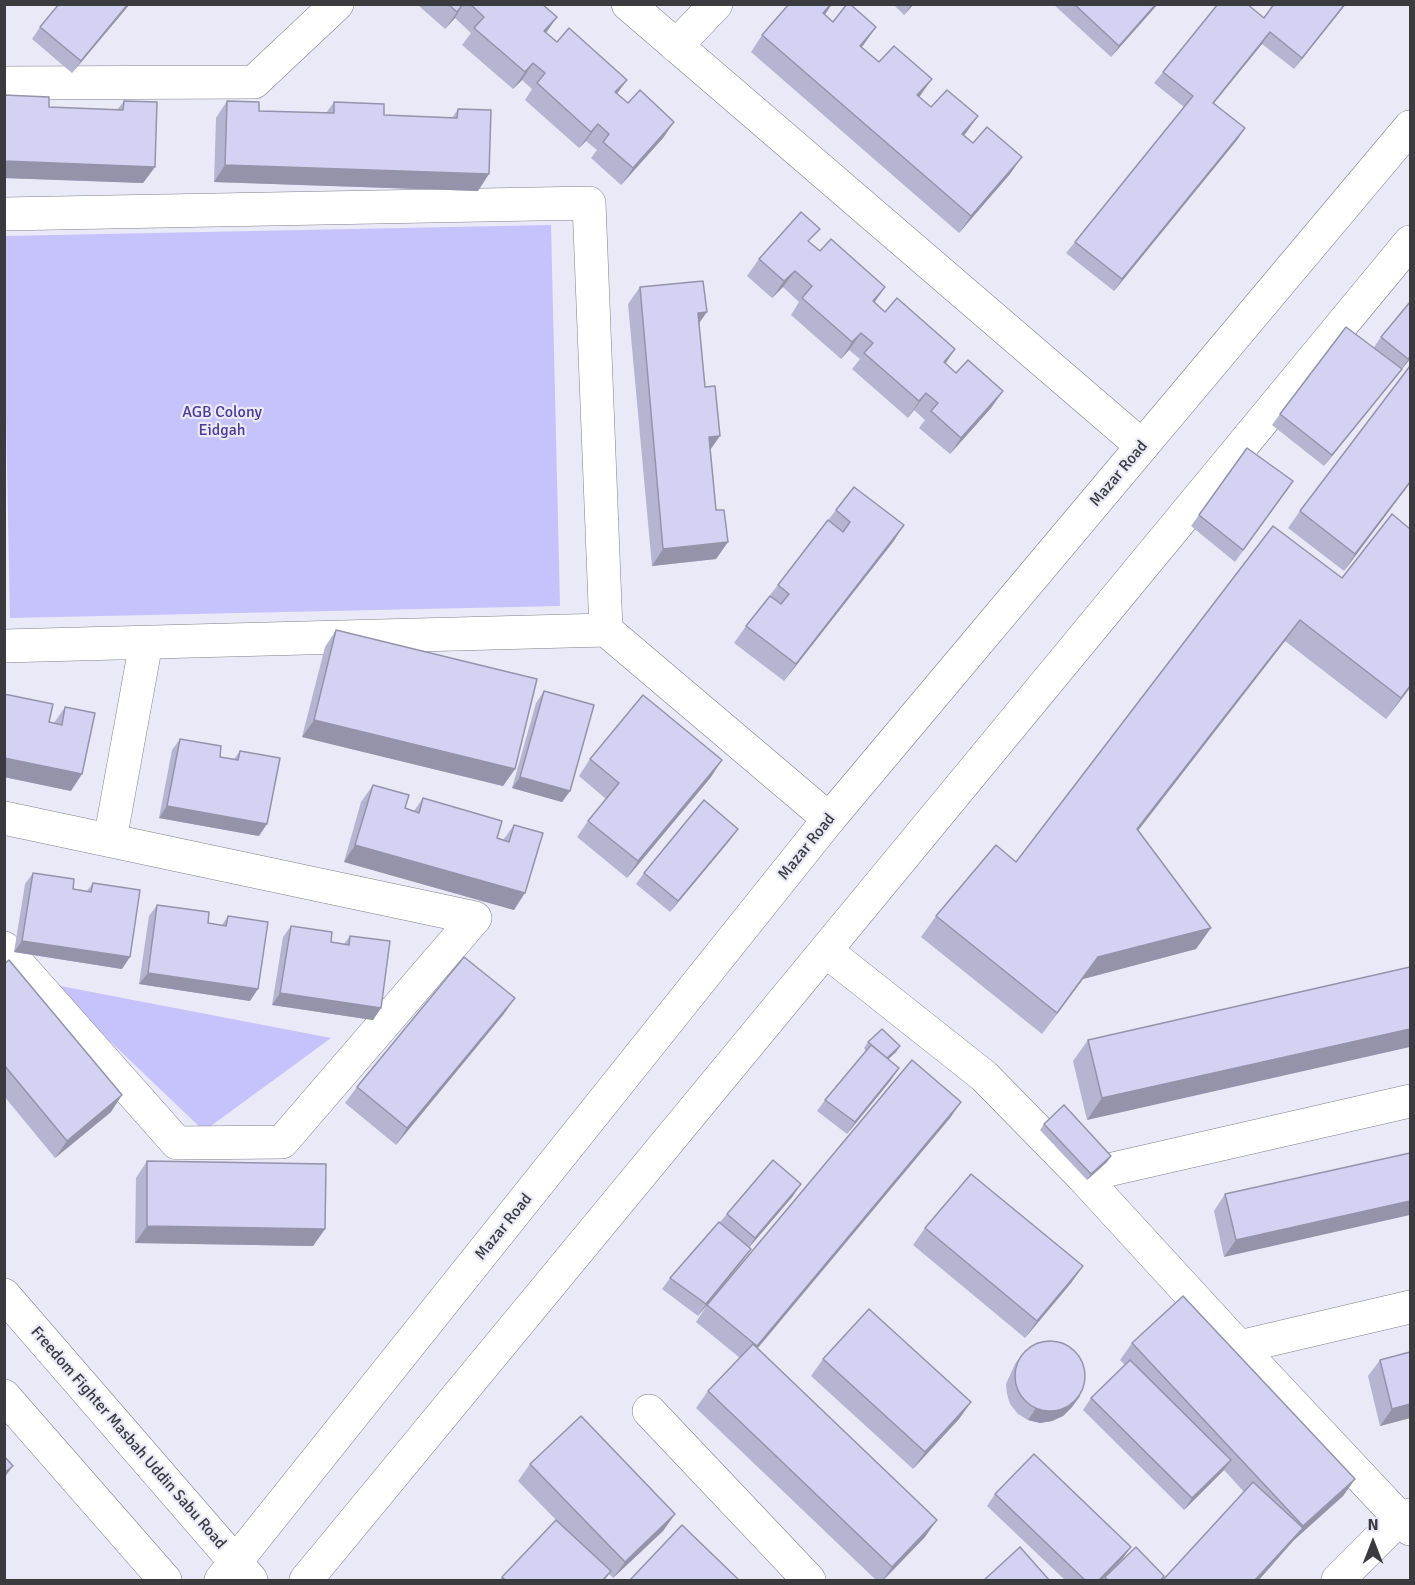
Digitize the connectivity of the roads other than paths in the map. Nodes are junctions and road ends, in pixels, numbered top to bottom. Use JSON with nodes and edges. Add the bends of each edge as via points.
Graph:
{"nodes":[{"id":1,"x":337,"y":4,"type":"edge"},
{"id":2,"x":628,"y":4,"type":"edge"},
{"id":3,"x":716,"y":4,"type":"edge"},
{"id":4,"x":676,"y":46,"type":"junction"},
{"id":5,"x":4,"y":83,"type":"edge"},
{"id":6,"x":1410,"y":127,"type":"edge"},
{"id":7,"x":4,"y":213,"type":"edge"},
{"id":8,"x":1410,"y":242,"type":"edge"},
{"id":9,"x":1142,"y":447,"type":"junction"},
{"id":10,"x":606,"y":630,"type":"junction"},
{"id":11,"x":146,"y":643,"type":"junction"},
{"id":12,"x":4,"y":646,"type":"edge"},
{"id":13,"x":4,"y":818,"type":"edge"},
{"id":14,"x":829,"y":819,"type":"junction"},
{"id":15,"x":110,"y":840,"type":"junction"},
{"id":16,"x":4,"y":948,"type":"edge"},
{"id":17,"x":826,"y":951,"type":"junction"},
{"id":18,"x":1410,"y":1101,"type":"edge"},
{"id":19,"x":1082,"y":1176,"type":"junction"},
{"id":20,"x":4,"y":1295,"type":"edge"},
{"id":21,"x":1410,"y":1307,"type":"edge"},
{"id":22,"x":1239,"y":1347,"type":"junction"},
{"id":23,"x":4,"y":1396,"type":"edge"},
{"id":24,"x":649,"y":1411,"type":"dead end"},
{"id":25,"x":1407,"y":1520,"type":"edge"},
{"id":26,"x":236,"y":1575,"type":"edge"},
{"id":27,"x":165,"y":1581,"type":"edge"},
{"id":28,"x":306,"y":1581,"type":"edge"},
{"id":29,"x":809,"y":1581,"type":"edge"},
{"id":30,"x":1338,"y":1581,"type":"edge"}],
"edges":[{"from":1,"to":5,"type":"street","via":[[254,82]]},
{"from":2,"to":4,"type":"street"},
{"from":3,"to":4,"type":"street"},
{"from":4,"to":9,"type":"street"},
{"from":6,"to":9,"type":"street","name":"Mazar Road"},
{"from":7,"to":10,"type":"street","via":[[589,203]]},
{"from":8,"to":17,"type":"street"},
{"from":9,"to":14,"type":"street","name":"Mazar Road"},
{"from":10,"to":11,"type":"street"},
{"from":10,"to":14,"type":"street"},
{"from":11,"to":12,"type":"street"},
{"from":11,"to":15,"type":"street"},
{"from":13,"to":15,"type":"street"},
{"from":14,"to":26,"type":"street","name":"Mazar Road"},
{"from":15,"to":16,"type":"street","via":[[475,918],[282,1142],[177,1143]]},
{"from":17,"to":19,"type":"street","via":[[984,1076]]},
{"from":17,"to":28,"type":"street"},
{"from":18,"to":19,"type":"street"},
{"from":19,"to":22,"type":"street"},
{"from":20,"to":26,"type":"street","name":"Freedom Fighter Masbah Uddin Sabu Road"},
{"from":21,"to":22,"type":"street"},
{"from":22,"to":25,"type":"street"},
{"from":23,"to":27,"type":"street"},
{"from":24,"to":29,"type":"street"},
{"from":25,"to":30,"type":"street"}]}
